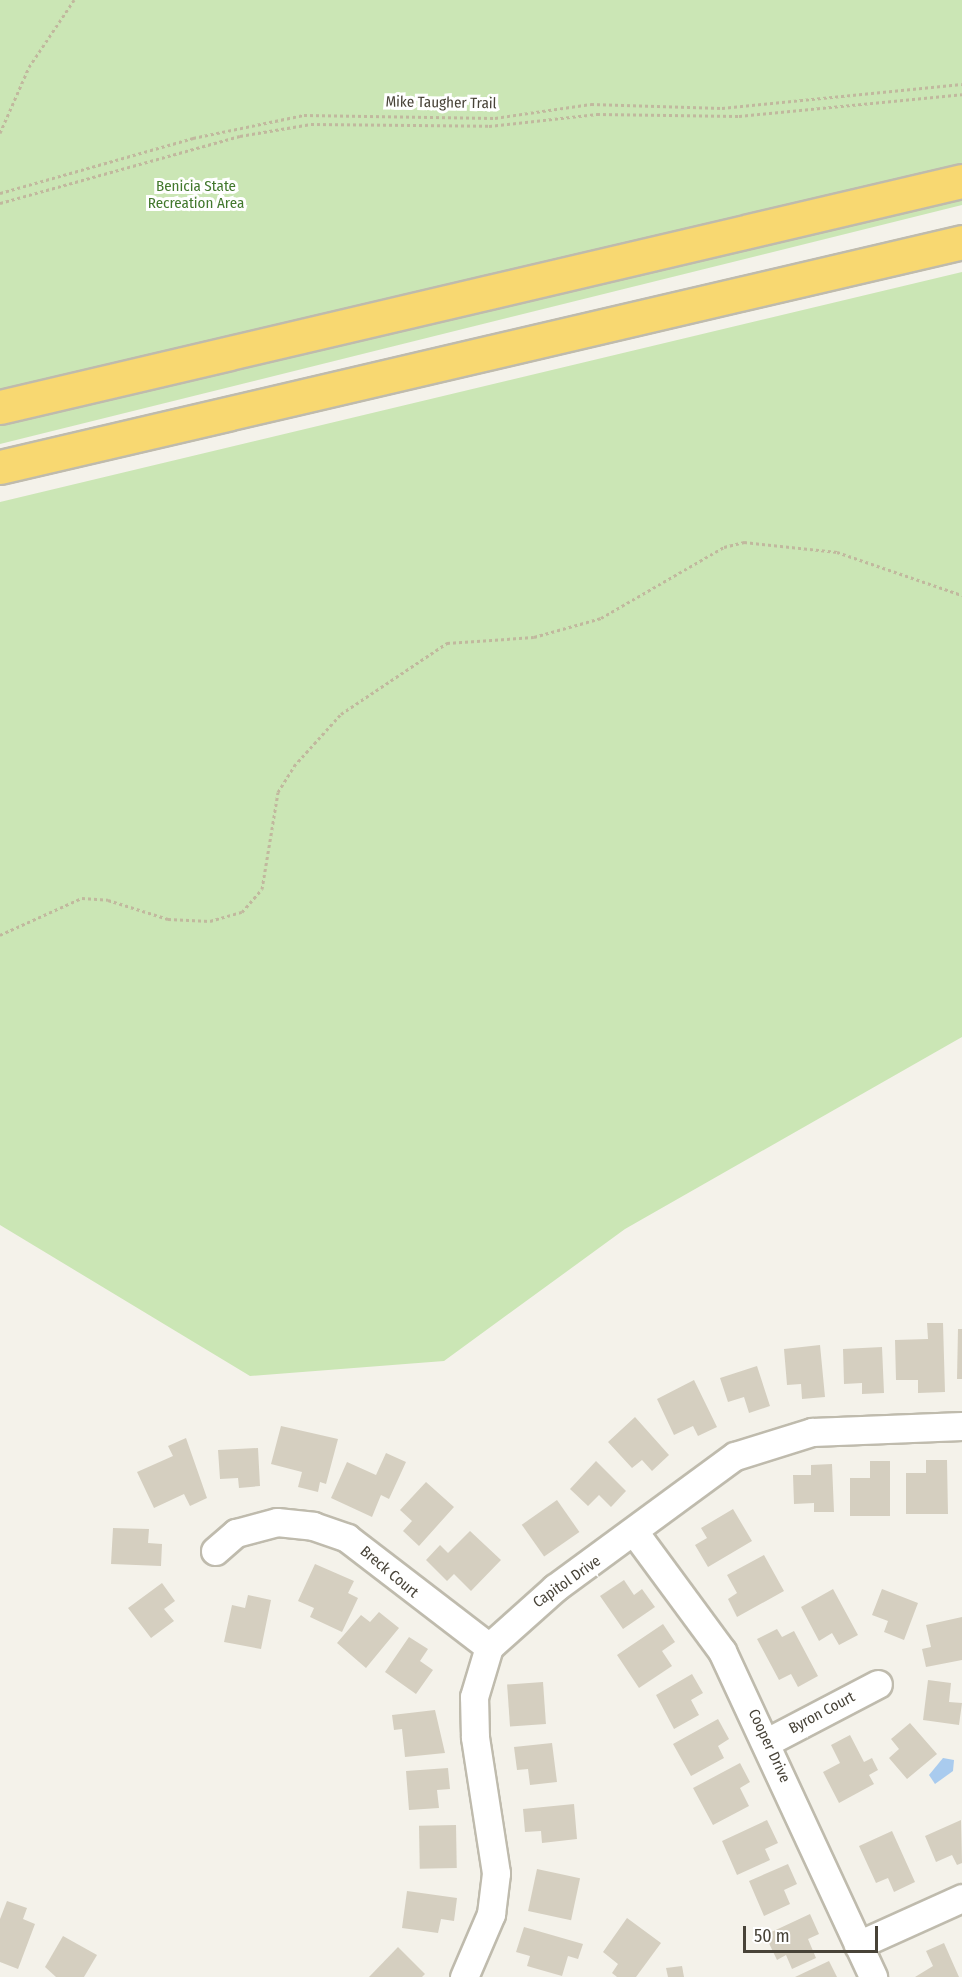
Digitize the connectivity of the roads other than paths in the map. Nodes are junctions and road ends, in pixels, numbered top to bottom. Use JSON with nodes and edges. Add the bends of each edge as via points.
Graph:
{"nodes":[{"id":1,"x":962,"y":182,"type":"edge"},
{"id":2,"x":962,"y":242,"type":"edge"},
{"id":3,"x":0,"y":407,"type":"edge"},
{"id":4,"x":0,"y":467,"type":"edge"},
{"id":5,"x":962,"y":1426,"type":"edge"},
{"id":6,"x":635,"y":1533,"type":"junction"},
{"id":7,"x":215,"y":1551,"type":"dead end"},
{"id":8,"x":489,"y":1647,"type":"junction"},
{"id":9,"x":878,"y":1684,"type":"dead end"},
{"id":10,"x":767,"y":1742,"type":"junction"},
{"id":11,"x":962,"y":1898,"type":"edge"},
{"id":12,"x":858,"y":1945,"type":"junction"},
{"id":13,"x":467,"y":1976,"type":"edge"},
{"id":14,"x":873,"y":1977,"type":"edge"}],
"edges":[{"from":1,"to":3,"type":"highway"},
{"from":2,"to":4,"type":"highway"},
{"from":5,"to":6,"type":"street","name":"Capitol Drive","via":[[812,1432],[771,1442],[735,1456],[684,1490]]},
{"from":6,"to":8,"type":"street","name":"Capitol Drive","via":[[536,1603]]},
{"from":6,"to":10,"type":"street","name":"Cooper Drive","via":[[722,1651]]},
{"from":7,"to":8,"type":"street","name":"Breck Court","via":[[236,1533],[277,1522],[313,1526],[347,1538]]},
{"from":8,"to":13,"type":"street","via":[[474,1697],[496,1873],[491,1914]]},
{"from":9,"to":10,"type":"street","name":"Byron Court"},
{"from":10,"to":12,"type":"street","name":"Cooper Drive"},
{"from":11,"to":12,"type":"street"},
{"from":12,"to":14,"type":"street","name":"Cooper Drive"}]}
